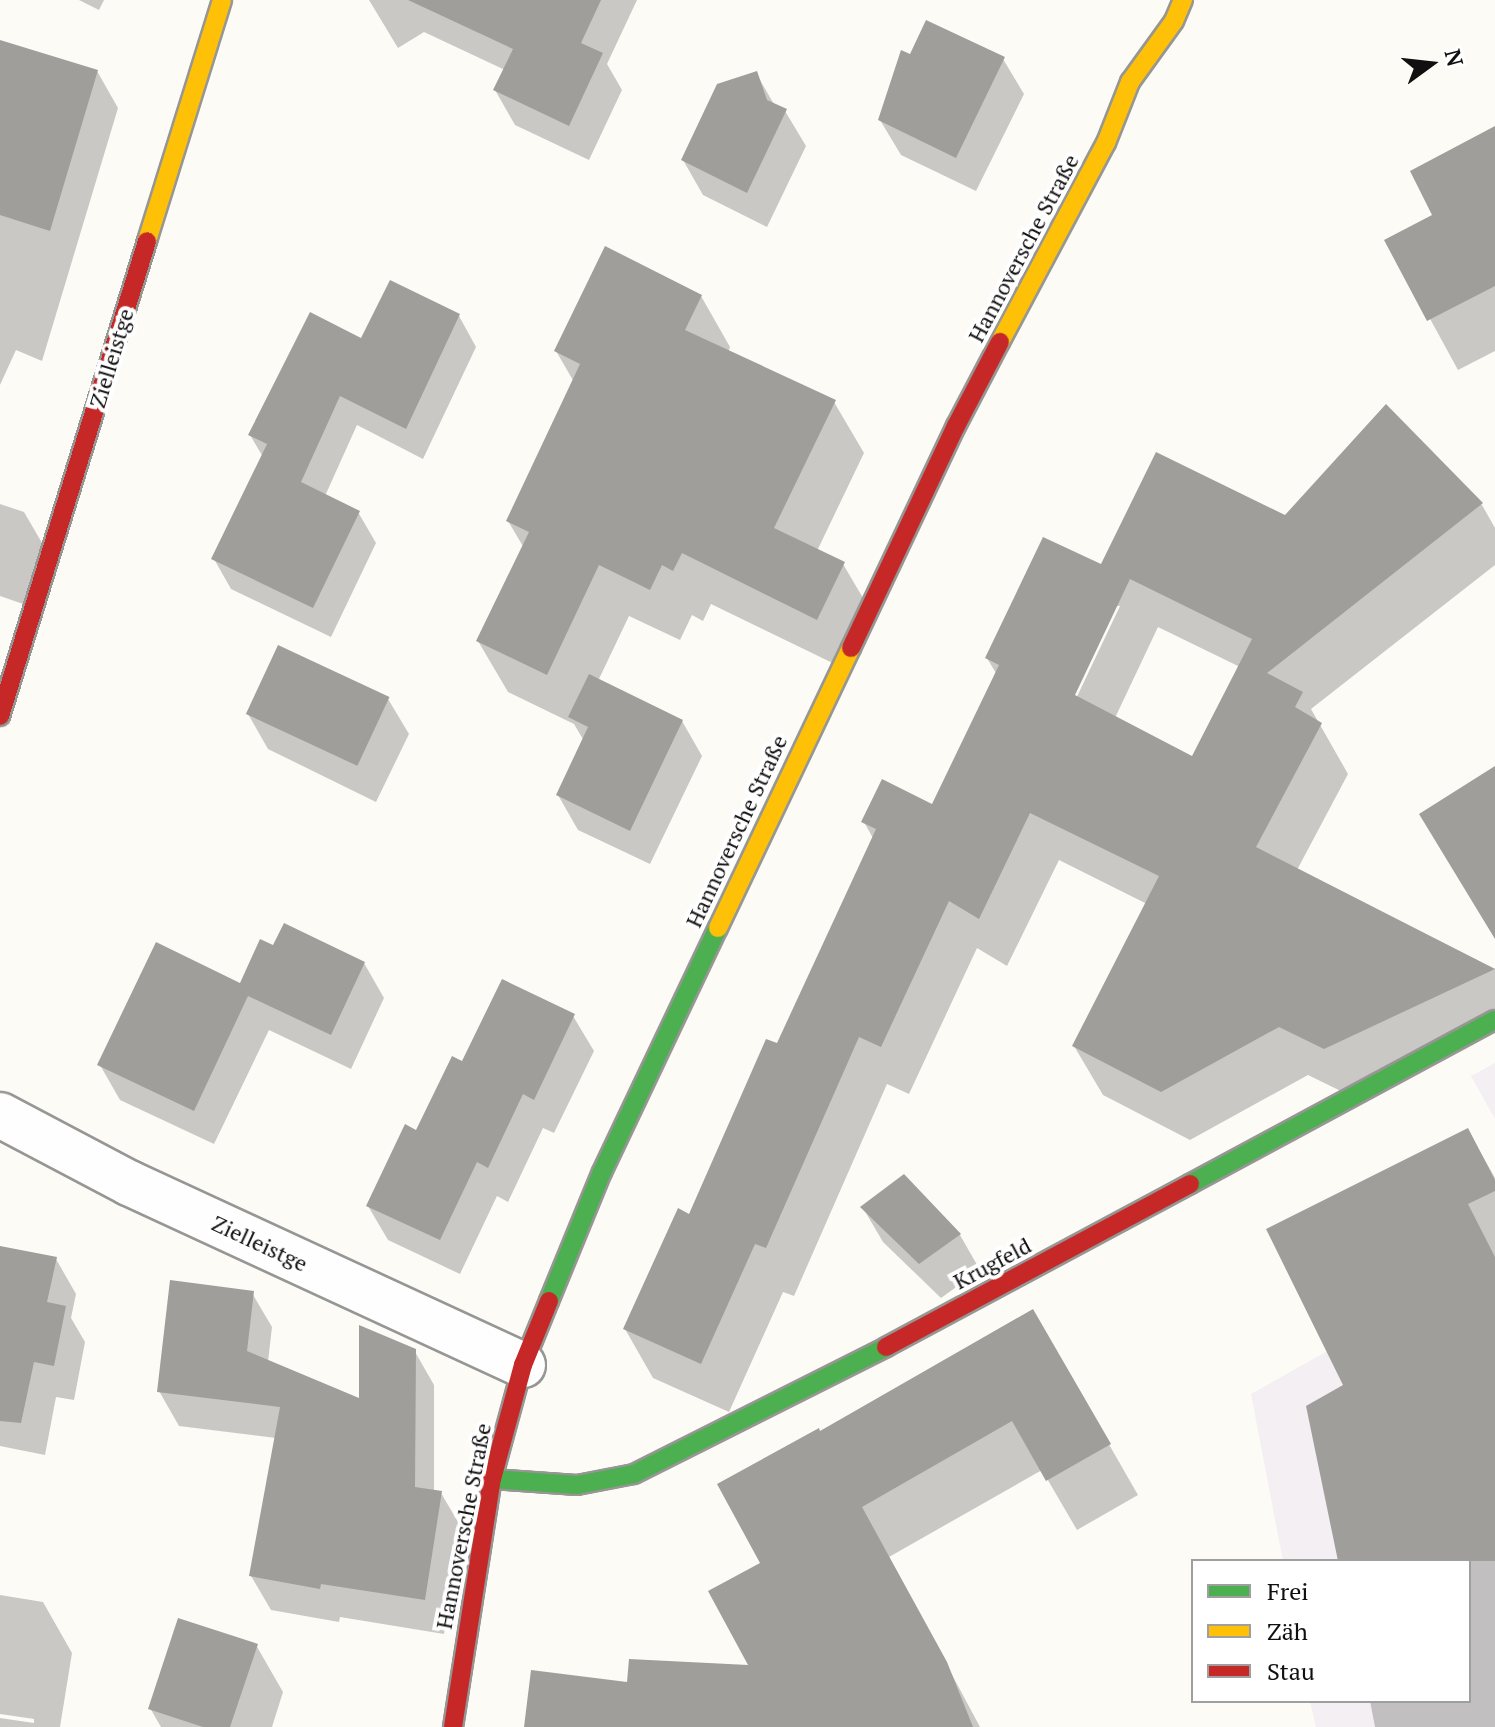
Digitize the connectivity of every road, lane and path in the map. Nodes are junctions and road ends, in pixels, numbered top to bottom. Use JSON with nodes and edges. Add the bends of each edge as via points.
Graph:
{"nodes":[{"id":1,"x":222,"y":0,"type":"edge"},
{"id":2,"x":1183,"y":0,"type":"edge"},
{"id":3,"x":0,"y":716,"type":"edge"},
{"id":4,"x":1495,"y":1020,"type":"edge"},
{"id":5,"x":0,"y":1115,"type":"edge"},
{"id":6,"x":523,"y":1365,"type":"junction"},
{"id":7,"x":492,"y":1479,"type":"junction"},
{"id":8,"x":453,"y":1727,"type":"edge"}],
"edges":[{"from":1,"to":3,"type":"street","name":"Zielleistge"},
{"from":2,"to":6,"type":"street","name":"Hannoversche Straße","via":[[1130,82],[1106,143],[949,440],[602,1172]]},
{"from":4,"to":7,"type":"street","name":"Krugfeld","via":[[824,1381],[634,1474],[577,1485]]},
{"from":5,"to":6,"type":"street","name":"Zielleistge","via":[[129,1183]]},
{"from":6,"to":7,"type":"street","name":"Hannoversche Straße"},
{"from":7,"to":8,"type":"street","name":"Hannoversche Straße"}]}
